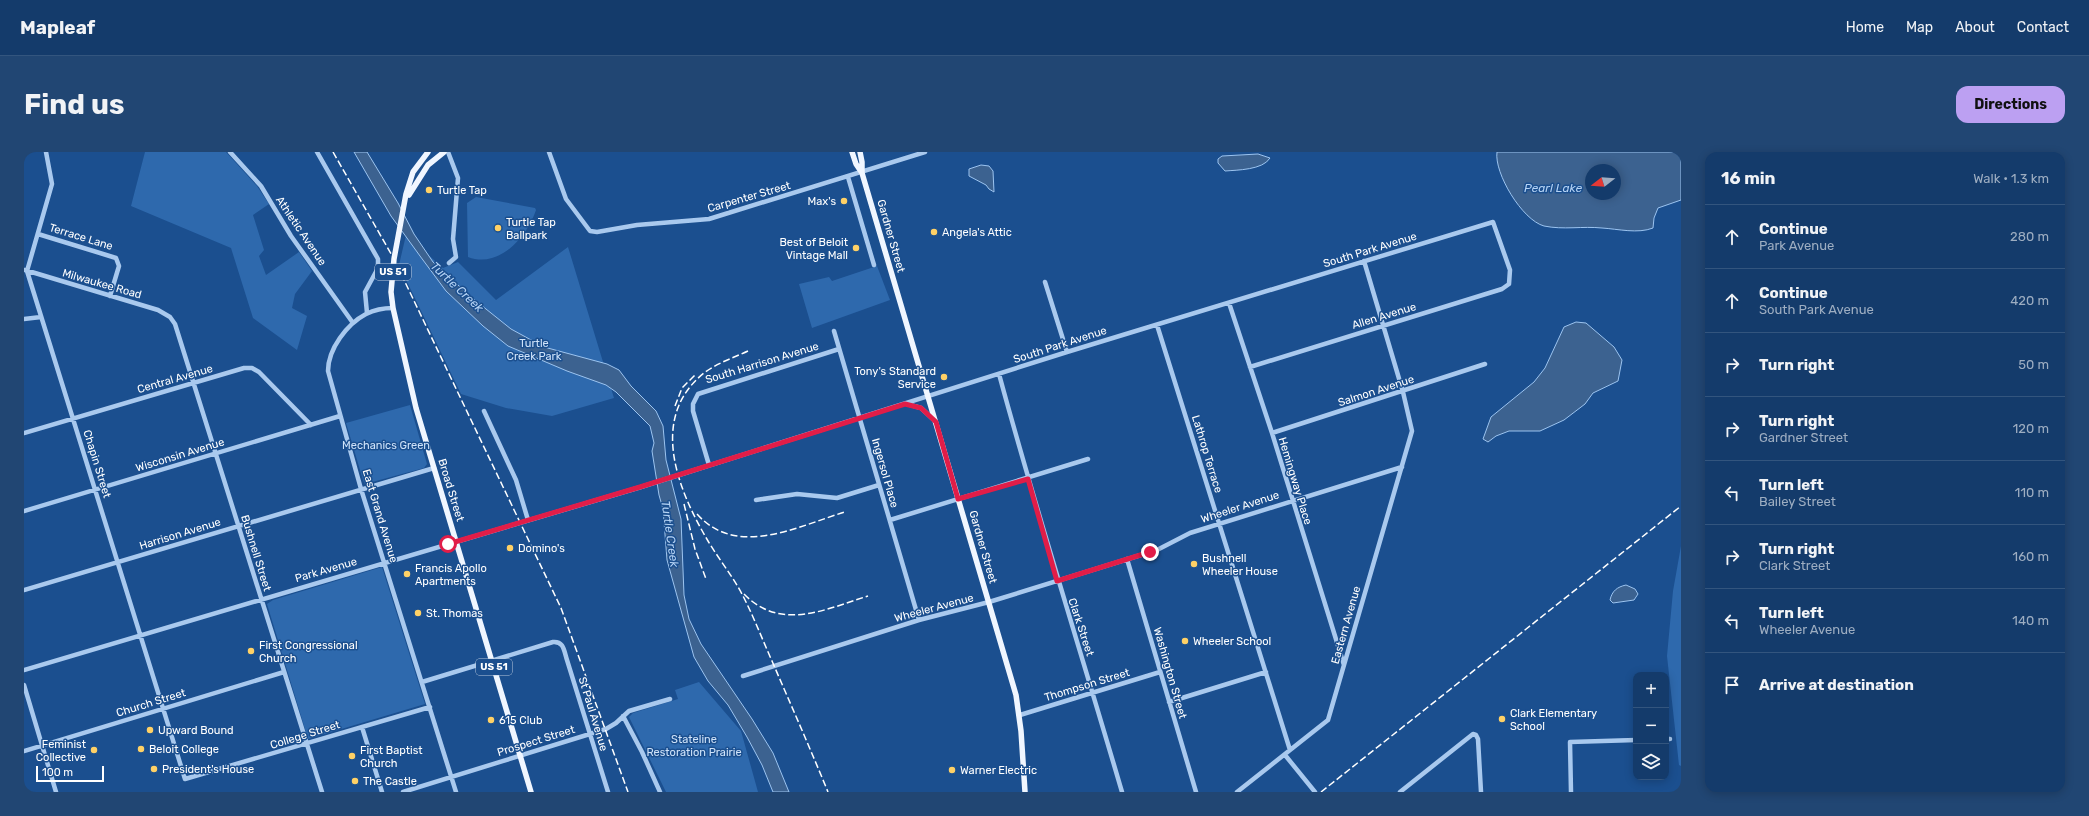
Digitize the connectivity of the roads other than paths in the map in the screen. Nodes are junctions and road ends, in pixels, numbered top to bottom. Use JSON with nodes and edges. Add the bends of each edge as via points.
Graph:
{"nodes":[{"id":1,"x":46,"y":152,"type":"edge"},
{"id":2,"x":230,"y":152,"type":"edge"},
{"id":3,"x":318,"y":152,"type":"edge"},
{"id":4,"x":428,"y":152,"type":"edge"},
{"id":5,"x":444,"y":152,"type":"edge"},
{"id":6,"x":448,"y":152,"type":"edge"},
{"id":7,"x":549,"y":152,"type":"edge"},
{"id":8,"x":852,"y":152,"type":"edge"},
{"id":9,"x":860,"y":152,"type":"edge"},
{"id":10,"x":925,"y":152,"type":"edge"},
{"id":11,"x":862,"y":173,"type":"junction"},
{"id":12,"x":848,"y":176,"type":"junction"},
{"id":13,"x":405,"y":203,"type":"junction"},
{"id":14,"x":38,"y":234,"type":"junction"},
{"id":15,"x":1364,"y":261,"type":"junction"},
{"id":16,"x":449,"y":262,"type":"dead end"},
{"id":17,"x":874,"y":266,"type":"dead end"},
{"id":18,"x":25,"y":270,"type":"edge"},
{"id":19,"x":1510,"y":270,"type":"joint"},
{"id":20,"x":1045,"y":282,"type":"dead end"},
{"id":21,"x":110,"y":296,"type":"junction"},
{"id":22,"x":1228,"y":303,"type":"junction"},
{"id":23,"x":393,"y":308,"type":"junction"},
{"id":24,"x":367,"y":313,"type":"junction"},
{"id":25,"x":41,"y":317,"type":"junction"},
{"id":26,"x":24,"y":319,"type":"edge"},
{"id":27,"x":173,"y":320,"type":"joint"},
{"id":28,"x":353,"y":322,"type":"junction"},
{"id":29,"x":1157,"y":324,"type":"junction"},
{"id":30,"x":1382,"y":326,"type":"junction"},
{"id":31,"x":834,"y":331,"type":"dead end"},
{"id":32,"x":839,"y":349,"type":"junction"},
{"id":33,"x":1067,"y":352,"type":"junction"},
{"id":34,"x":1485,"y":364,"type":"dead end"},
{"id":35,"x":1250,"y":367,"type":"junction"},
{"id":36,"x":999,"y":374,"type":"junction"},
{"id":37,"x":194,"y":382,"type":"junction"},
{"id":38,"x":1403,"y":392,"type":"junction"},
{"id":39,"x":928,"y":397,"type":"junction"},
{"id":40,"x":905,"y":404,"type":"junction"},
{"id":41,"x":484,"y":411,"type":"dead end"},
{"id":42,"x":340,"y":416,"type":"junction"},
{"id":43,"x":859,"y":417,"type":"junction"},
{"id":44,"x":73,"y":418,"type":"junction"},
{"id":45,"x":936,"y":422,"type":"junction"},
{"id":46,"x":311,"y":424,"type":"junction"},
{"id":47,"x":24,"y":433,"type":"edge"},
{"id":48,"x":1272,"y":433,"type":"junction"},
{"id":49,"x":215,"y":454,"type":"junction"},
{"id":50,"x":1088,"y":459,"type":"dead end"},
{"id":51,"x":709,"y":465,"type":"junction"},
{"id":52,"x":1402,"y":467,"type":"junction"},
{"id":53,"x":434,"y":468,"type":"junction"},
{"id":54,"x":1028,"y":479,"type":"junction"},
{"id":55,"x":879,"y":485,"type":"junction"},
{"id":56,"x":633,"y":489,"type":"joint"},
{"id":57,"x":95,"y":490,"type":"junction"},
{"id":58,"x":361,"y":490,"type":"junction"},
{"id":59,"x":958,"y":499,"type":"junction"},
{"id":60,"x":756,"y":500,"type":"dead end"},
{"id":61,"x":1291,"y":500,"type":"junction"},
{"id":62,"x":24,"y":511,"type":"edge"},
{"id":63,"x":528,"y":520,"type":"junction"},
{"id":64,"x":890,"y":520,"type":"junction"},
{"id":65,"x":1219,"y":523,"type":"junction"},
{"id":66,"x":238,"y":526,"type":"junction"},
{"id":67,"x":456,"y":542,"type":"junction"},
{"id":68,"x":1127,"y":559,"type":"junction"},
{"id":69,"x":117,"y":562,"type":"junction"},
{"id":70,"x":383,"y":563,"type":"junction"},
{"id":71,"x":1057,"y":581,"type":"junction"},
{"id":72,"x":24,"y":590,"type":"edge"},
{"id":73,"x":261,"y":599,"type":"junction"},
{"id":74,"x":989,"y":602,"type":"junction"},
{"id":75,"x":919,"y":620,"type":"junction"},
{"id":76,"x":139,"y":636,"type":"junction"},
{"id":77,"x":492,"y":661,"type":"junction"},
{"id":78,"x":1344,"y":665,"type":"junction"},
{"id":79,"x":24,"y":670,"type":"edge"},
{"id":80,"x":284,"y":672,"type":"junction"},
{"id":81,"x":1160,"y":672,"type":"junction"},
{"id":82,"x":1266,"y":672,"type":"junction"},
{"id":83,"x":743,"y":676,"type":"dead end"},
{"id":84,"x":422,"y":682,"type":"junction"},
{"id":85,"x":24,"y":685,"type":"edge"},
{"id":86,"x":1093,"y":693,"type":"junction"},
{"id":87,"x":670,"y":699,"type":"dead end"},
{"id":88,"x":1169,"y":702,"type":"junction"},
{"id":89,"x":430,"y":707,"type":"junction"},
{"id":90,"x":162,"y":709,"type":"junction"},
{"id":91,"x":1020,"y":714,"type":"junction"},
{"id":92,"x":622,"y":716,"type":"junction"},
{"id":93,"x":362,"y":727,"type":"junction"},
{"id":94,"x":590,"y":733,"type":"junction"},
{"id":95,"x":1633,"y":740,"type":"edge"},
{"id":96,"x":307,"y":744,"type":"junction"},
{"id":97,"x":43,"y":745,"type":"junction"},
{"id":98,"x":1290,"y":750,"type":"junction"},
{"id":99,"x":24,"y":751,"type":"edge"},
{"id":100,"x":521,"y":755,"type":"junction"},
{"id":101,"x":1285,"y":755,"type":"junction"},
{"id":102,"x":450,"y":777,"type":"junction"},
{"id":103,"x":187,"y":780,"type":"joint"},
{"id":104,"x":56,"y":792,"type":"edge"},
{"id":105,"x":322,"y":792,"type":"edge"},
{"id":106,"x":382,"y":792,"type":"edge"},
{"id":107,"x":403,"y":792,"type":"edge"},
{"id":108,"x":456,"y":792,"type":"edge"},
{"id":109,"x":531,"y":792,"type":"edge"},
{"id":110,"x":608,"y":792,"type":"edge"},
{"id":111,"x":660,"y":792,"type":"edge"},
{"id":112,"x":1025,"y":792,"type":"edge"},
{"id":113,"x":1122,"y":792,"type":"edge"},
{"id":114,"x":1196,"y":792,"type":"edge"},
{"id":115,"x":1237,"y":792,"type":"edge"},
{"id":116,"x":1315,"y":792,"type":"edge"},
{"id":117,"x":1400,"y":792,"type":"edge"},
{"id":118,"x":1480,"y":792,"type":"edge"},
{"id":119,"x":1570,"y":792,"type":"edge"}],
"edges":[{"from":1,"to":14,"type":"street","via":[[52,184]]},
{"from":2,"to":28,"type":"street","name":"Athletic Avenue","via":[[260,186],[291,236]]},
{"from":3,"to":24,"type":"street","via":[[378,260],[378,268],[365,292]]},
{"from":4,"to":13,"type":"main road","number":"US 51","via":[[413,172]]},
{"from":5,"to":13,"type":"main road","number":"US 51","via":[[424,170]]},
{"from":6,"to":16,"type":"street","via":[[458,178],[453,238],[456,257]]},
{"from":7,"to":12,"type":"street","name":"Carpenter Street","via":[[566,199],[590,231],[596,232],[637,225],[710,219]]},
{"from":8,"to":11,"type":"main road","name":"Gardner Street"},
{"from":9,"to":11,"type":"main road","name":"Gardner Street"},
{"from":10,"to":11,"type":"street","name":"Carpenter Street"},
{"from":11,"to":12,"type":"street","name":"Carpenter Street"},
{"from":11,"to":39,"type":"main road","name":"Gardner Street"},
{"from":12,"to":17,"type":"street"},
{"from":13,"to":23,"type":"main road","number":"US 51","via":[[390,292]]},
{"from":14,"to":18,"type":"street"},
{"from":14,"to":21,"type":"street","name":"Terrace Lane","via":[[118,260],[119,266]]},
{"from":15,"to":19,"type":"street","name":"South Park Avenue","via":[[1494,222]]},
{"from":15,"to":22,"type":"street","name":"South Park Avenue"},
{"from":15,"to":30,"type":"street","name":"Eastern Avenue"},
{"from":18,"to":21,"type":"street","name":"Milwaukee Road"},
{"from":18,"to":25,"type":"street","name":"Chapin Street"},
{"from":19,"to":30,"type":"street","name":"Allen Avenue","via":[[1509,284],[1502,289]]},
{"from":20,"to":33,"type":"street"},
{"from":21,"to":27,"type":"street","name":"Milwaukee Road","via":[[158,310]]},
{"from":22,"to":29,"type":"street","name":"South Park Avenue"},
{"from":22,"to":35,"type":"street","name":"Hemingway Place"},
{"from":23,"to":24,"type":"street","name":"East Grand Avenue"},
{"from":23,"to":53,"type":"main road","name":"Broad Street","number":"US 51","via":[[413,398]]},
{"from":24,"to":28,"type":"street","name":"East Grand Avenue"},
{"from":25,"to":26,"type":"street"},
{"from":25,"to":44,"type":"street","name":"Chapin Street"},
{"from":27,"to":37,"type":"street","name":"Bushnell Street"},
{"from":28,"to":42,"type":"street","name":"East Grand Avenue","via":[[338,343],[328,365]]},
{"from":29,"to":33,"type":"street","name":"South Park Avenue"},
{"from":29,"to":65,"type":"street","name":"Lathrop Terrace"},
{"from":30,"to":35,"type":"street","name":"Allen Avenue"},
{"from":30,"to":38,"type":"street","name":"Eastern Avenue"},
{"from":31,"to":32,"type":"street","name":"Ingersol Place"},
{"from":32,"to":43,"type":"street","name":"Ingersol Place"},
{"from":32,"to":51,"type":"street","name":"South Harrison Avenue","via":[[702,392],[694,400],[692,411]]},
{"from":33,"to":36,"type":"street","name":"South Park Avenue"},
{"from":34,"to":38,"type":"street","name":"Salmon Avenue"},
{"from":35,"to":48,"type":"street","name":"Hemingway Place"},
{"from":36,"to":39,"type":"street","name":"South Park Avenue"},
{"from":36,"to":54,"type":"street","name":"Clark Street"},
{"from":37,"to":44,"type":"street","name":"Central Avenue"},
{"from":37,"to":46,"type":"street","name":"Central Avenue","via":[[252,368]]},
{"from":37,"to":49,"type":"street","name":"Bushnell Street"},
{"from":38,"to":48,"type":"street","name":"Salmon Avenue"},
{"from":38,"to":52,"type":"street","name":"Eastern Avenue","via":[[1412,431]]},
{"from":39,"to":40,"type":"street","name":"South Park Avenue"},
{"from":39,"to":45,"type":"main road","name":"Gardner Street"},
{"from":40,"to":43,"type":"street","name":"South Park Avenue"},
{"from":40,"to":45,"type":"street","via":[[921,408]]},
{"from":41,"to":63,"type":"street","via":[[516,480]]},
{"from":42,"to":46,"type":"street","name":"Wisconsin Avenue"},
{"from":42,"to":58,"type":"street","name":"East Grand Avenue"},
{"from":43,"to":51,"type":"street","name":"South Park Avenue"},
{"from":43,"to":55,"type":"street","name":"Ingersol Place"},
{"from":44,"to":47,"type":"street","name":"Central Avenue"},
{"from":44,"to":57,"type":"street","name":"Chapin Street"},
{"from":45,"to":59,"type":"main road","name":"Gardner Street"},
{"from":46,"to":49,"type":"street","name":"Wisconsin Avenue"},
{"from":48,"to":61,"type":"street","name":"Hemingway Place"},
{"from":49,"to":57,"type":"street","name":"Wisconsin Avenue"},
{"from":49,"to":66,"type":"street","name":"Bushnell Street"},
{"from":50,"to":54,"type":"street"},
{"from":51,"to":56,"type":"street","name":"South Park Avenue"},
{"from":52,"to":61,"type":"street","name":"Wheeler Avenue"},
{"from":52,"to":78,"type":"street","name":"Eastern Avenue"},
{"from":53,"to":58,"type":"street","name":"Harrison Avenue"},
{"from":53,"to":67,"type":"main road","name":"Broad Street","number":"US 51"},
{"from":54,"to":59,"type":"street"},
{"from":54,"to":71,"type":"street","name":"Clark Street"},
{"from":55,"to":60,"type":"street","via":[[837,498],[797,494]]},
{"from":55,"to":64,"type":"street","name":"Ingersol Place"},
{"from":56,"to":63,"type":"street","name":"Park Avenue"},
{"from":57,"to":62,"type":"street","name":"Wisconsin Avenue"},
{"from":57,"to":69,"type":"street","name":"Chapin Street"},
{"from":58,"to":66,"type":"street","name":"Harrison Avenue"},
{"from":58,"to":70,"type":"street","name":"East Grand Avenue"},
{"from":59,"to":64,"type":"street"},
{"from":59,"to":74,"type":"main road","name":"Gardner Street"},
{"from":61,"to":65,"type":"street","name":"Wheeler Avenue"},
{"from":61,"to":78,"type":"street","name":"Hemingway Place"},
{"from":63,"to":67,"type":"street","name":"Park Avenue"},
{"from":64,"to":75,"type":"street","name":"Ingersol Place"},
{"from":65,"to":68,"type":"street","name":"Wheeler Avenue","via":[[1190,533],[1157,550]]},
{"from":65,"to":82,"type":"street","name":"Lathrop Terrace"},
{"from":66,"to":69,"type":"street","name":"Harrison Avenue"},
{"from":66,"to":73,"type":"street","name":"Bushnell Street"},
{"from":67,"to":70,"type":"street","name":"Park Avenue"},
{"from":67,"to":77,"type":"main road","name":"Broad Street","number":"US 51"},
{"from":68,"to":71,"type":"street","name":"Wheeler Avenue"},
{"from":68,"to":81,"type":"street","name":"Washington Street"},
{"from":69,"to":72,"type":"street","name":"Harrison Avenue"},
{"from":69,"to":76,"type":"street","name":"Chapin Street"},
{"from":70,"to":73,"type":"street","name":"Park Avenue"},
{"from":70,"to":84,"type":"street","name":"East Grand Avenue"},
{"from":71,"to":74,"type":"street","name":"Wheeler Avenue"},
{"from":71,"to":86,"type":"street","name":"Clark Street"},
{"from":73,"to":76,"type":"street","name":"Park Avenue"},
{"from":73,"to":80,"type":"street","name":"Bushnell Street"},
{"from":74,"to":75,"type":"street","name":"Wheeler Avenue"},
{"from":74,"to":91,"type":"main road","name":"Gardner Street"},
{"from":75,"to":83,"type":"street","name":"Wheeler Avenue"},
{"from":76,"to":79,"type":"street","name":"Park Avenue"},
{"from":76,"to":90,"type":"street","name":"Chapin Street"},
{"from":77,"to":84,"type":"street"},
{"from":77,"to":94,"type":"street","name":"St Paul Avenue","via":[[553,642],[562,644]]},
{"from":77,"to":100,"type":"main road","name":"Broad Street","number":"US 51"},
{"from":78,"to":98,"type":"street","name":"Eastern Avenue","via":[[1328,720]]},
{"from":80,"to":90,"type":"street","name":"Church Street"},
{"from":80,"to":96,"type":"street","name":"Bushnell Street"},
{"from":81,"to":86,"type":"street","name":"Thompson Street"},
{"from":81,"to":88,"type":"street","name":"Washington Street"},
{"from":82,"to":88,"type":"street"},
{"from":82,"to":98,"type":"street","name":"Lathrop Terrace"},
{"from":84,"to":89,"type":"street","name":"East Grand Avenue"},
{"from":85,"to":97,"type":"street"},
{"from":86,"to":91,"type":"street","name":"Thompson Street"},
{"from":86,"to":113,"type":"street","name":"Clark Street"},
{"from":87,"to":92,"type":"street","name":"Prospect Street","via":[[633,709]]},
{"from":88,"to":114,"type":"street","name":"Washington Street"},
{"from":89,"to":93,"type":"street","name":"College Street"},
{"from":89,"to":102,"type":"street","name":"East Grand Avenue"},
{"from":90,"to":97,"type":"street","name":"Church Street"},
{"from":90,"to":103,"type":"street","name":"Chapin Street","via":[[182,774]]},
{"from":91,"to":112,"type":"main road","name":"Gardner Street"},
{"from":92,"to":94,"type":"street","name":"Prospect Street","via":[[606,729]]},
{"from":92,"to":111,"type":"street"},
{"from":93,"to":96,"type":"street","name":"College Street"},
{"from":93,"to":106,"type":"street"},
{"from":94,"to":100,"type":"street","name":"Prospect Street"},
{"from":94,"to":110,"type":"street","name":"St Paul Avenue"},
{"from":95,"to":119,"type":"street","via":[[1570,742]]},
{"from":96,"to":103,"type":"street","name":"College Street"},
{"from":96,"to":105,"type":"street","name":"Bushnell Street"},
{"from":97,"to":99,"type":"street","name":"Church Street"},
{"from":97,"to":104,"type":"street"},
{"from":98,"to":101,"type":"street","name":"Eastern Avenue"},
{"from":100,"to":102,"type":"street","name":"Prospect Street"},
{"from":100,"to":109,"type":"main road","name":"Broad Street","number":"US 51"},
{"from":101,"to":115,"type":"street","name":"Eastern Avenue"},
{"from":101,"to":116,"type":"street"},
{"from":102,"to":107,"type":"street","name":"Prospect Street"},
{"from":102,"to":108,"type":"street","name":"East Grand Avenue"},
{"from":117,"to":118,"type":"street","via":[[1471,734],[1478,739]]}]}
